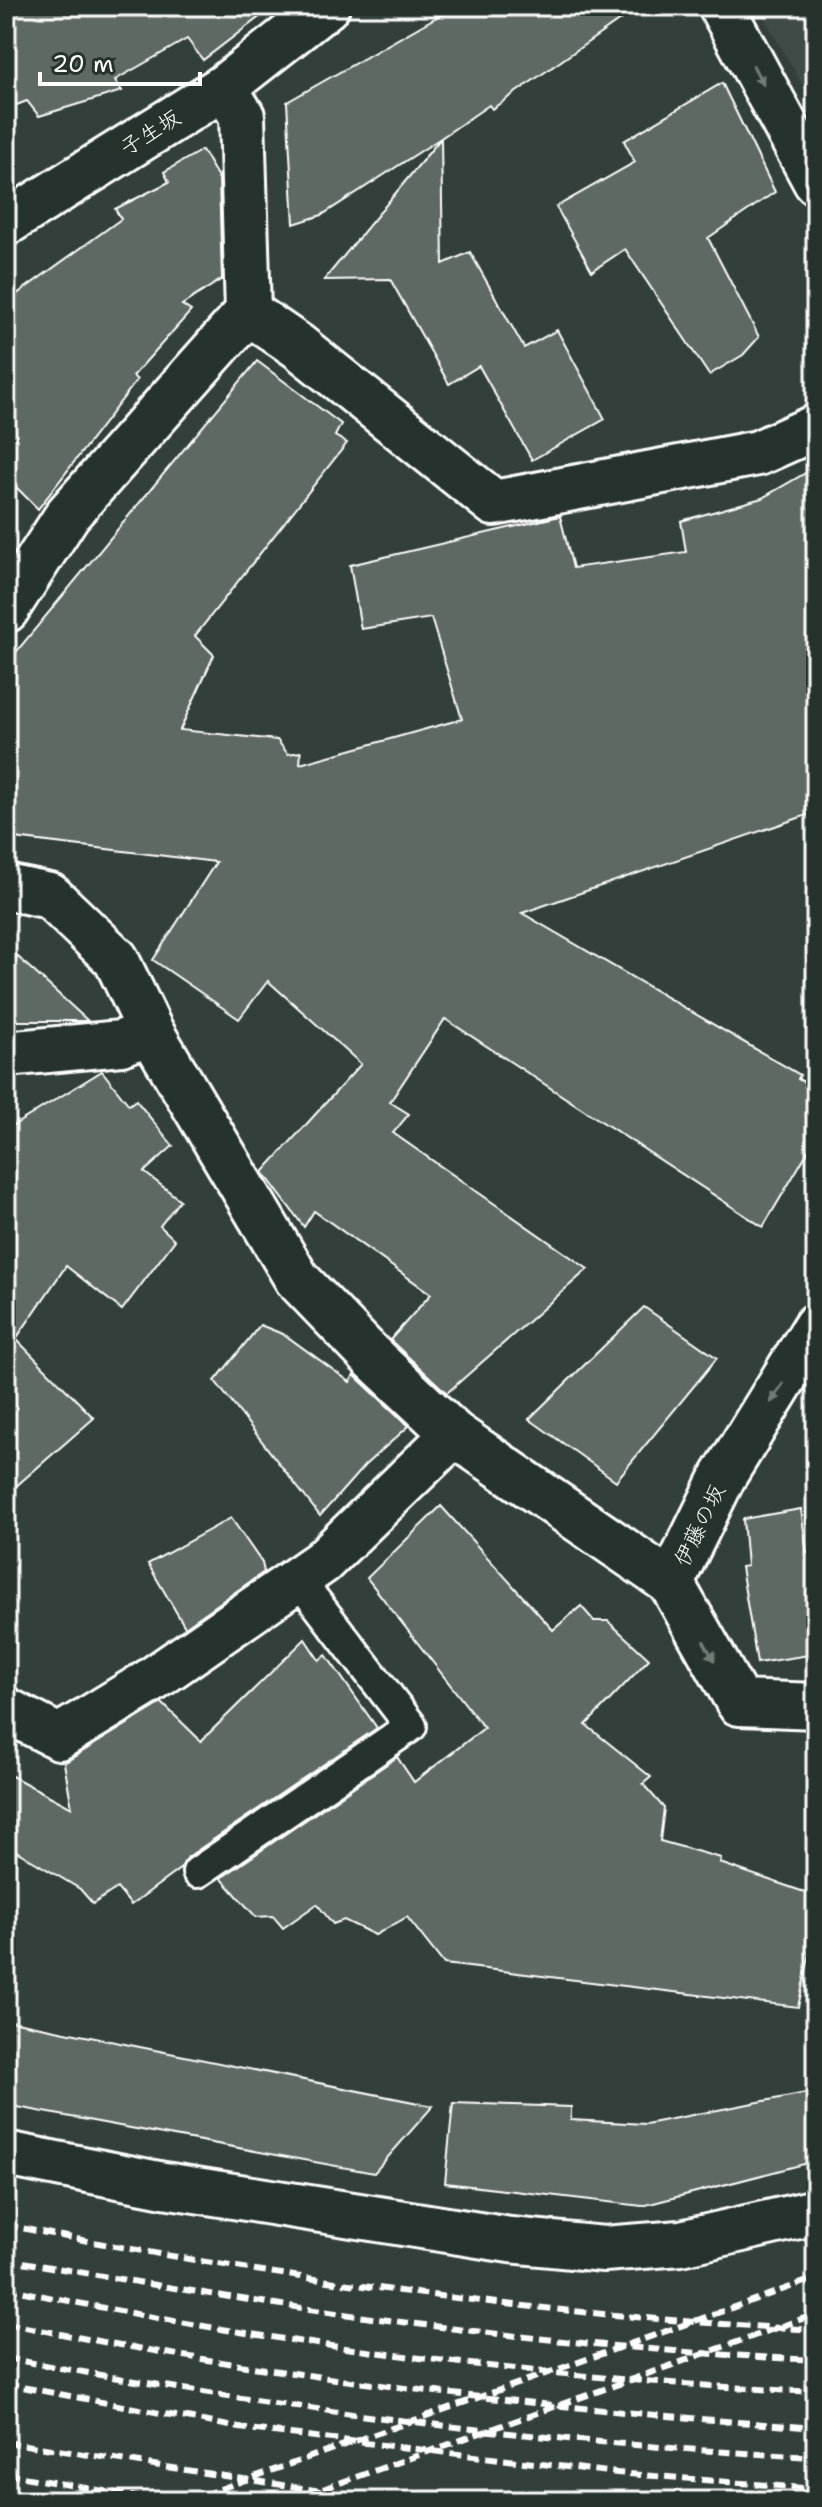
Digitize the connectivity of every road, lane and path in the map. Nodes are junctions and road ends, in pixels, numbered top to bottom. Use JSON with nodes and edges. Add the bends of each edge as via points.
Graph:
{"nodes":[{"id":1,"x":327,"y":6,"type":"edge"},
{"id":2,"x":721,"y":6,"type":"edge"},
{"id":3,"x":224,"y":87,"type":"junction"},
{"id":4,"x":816,"y":182,"type":"edge"},
{"id":5,"x":6,"y":223,"type":"edge"},
{"id":6,"x":248,"y":312,"type":"junction"},
{"id":7,"x":816,"y":427,"type":"edge"},
{"id":8,"x":6,"y":610,"type":"edge"},
{"id":9,"x":6,"y":887,"type":"edge"},
{"id":10,"x":151,"y":1032,"type":"junction"},
{"id":11,"x":6,"y":1054,"type":"edge"},
{"id":12,"x":816,"y":1326,"type":"edge"},
{"id":13,"x":454,"y":1434,"type":"junction"},
{"id":14,"x":298,"y":1579,"type":"junction"},
{"id":15,"x":671,"y":1583,"type":"junction"},
{"id":16,"x":816,"y":1706,"type":"edge"},
{"id":17,"x":6,"y":1710,"type":"edge"},
{"id":18,"x":198,"y":1872,"type":"dead end"},
{"id":19,"x":6,"y":2154,"type":"edge"},
{"id":20,"x":816,"y":2212,"type":"edge"}],
"edges":[{"from":1,"to":3,"type":"street","name":"子生坂"},
{"from":2,"to":4,"type":"street","one_way":true},
{"from":3,"to":5,"type":"street","name":"子生坂"},
{"from":3,"to":6,"type":"street","via":[[242,116]]},
{"from":6,"to":7,"type":"street","via":[[494,503],[758,453]]},
{"from":6,"to":8,"type":"street","via":[[68,514]]},
{"from":9,"to":10,"type":"street","via":[[50,896],[116,959]]},
{"from":10,"to":11,"type":"street","via":[[121,1043]]},
{"from":10,"to":13,"type":"street","via":[[297,1279]]},
{"from":12,"to":15,"type":"street","name":"伊藤の坂","one_way":true,"via":[[723,1477]]},
{"from":13,"to":14,"type":"street"},
{"from":13,"to":15,"type":"street"},
{"from":14,"to":17,"type":"street","via":[[59,1737]]},
{"from":14,"to":18,"type":"lane","via":[[411,1726]]},
{"from":15,"to":16,"type":"street","name":"伊藤の坂","one_way":true,"via":[[739,1703]]},
{"from":19,"to":20,"type":"street","via":[[510,2240],[604,2249],[681,2243]]}]}
